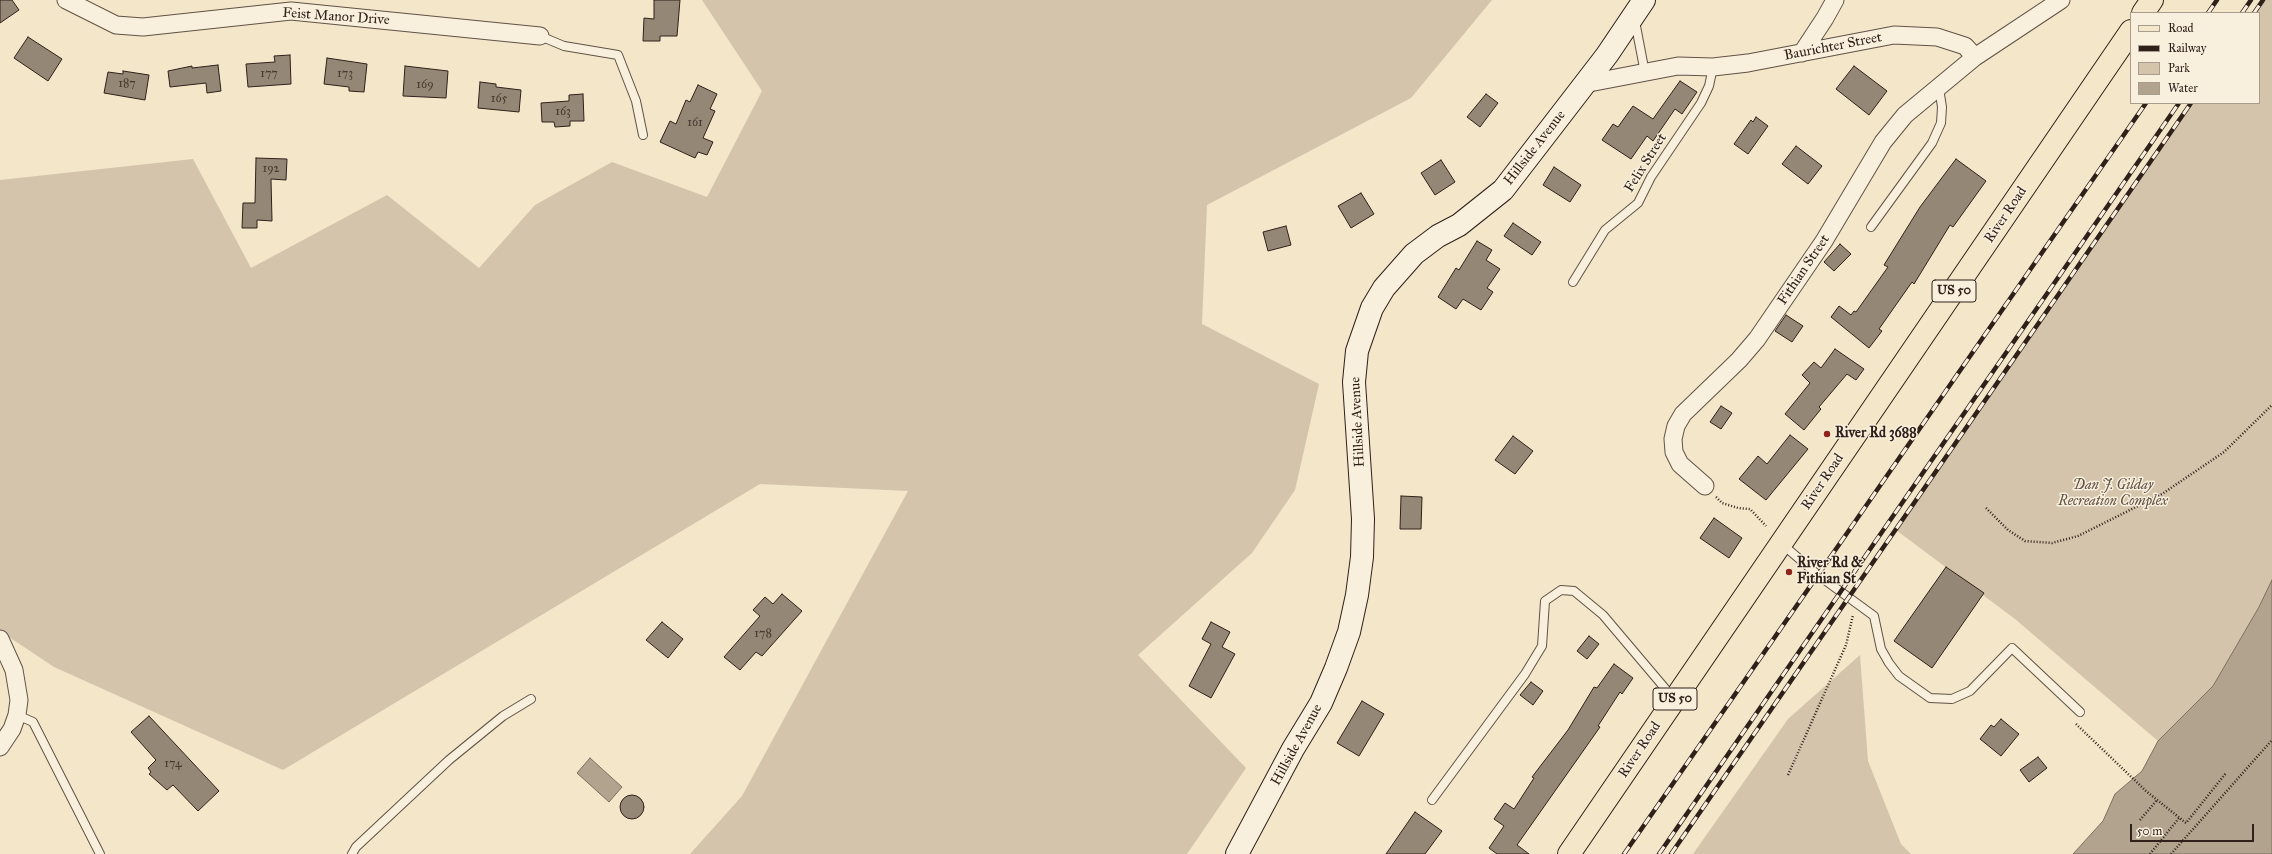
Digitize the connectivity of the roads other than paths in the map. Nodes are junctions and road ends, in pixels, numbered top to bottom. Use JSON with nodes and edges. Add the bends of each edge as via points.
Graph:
{"nodes":[{"id":1,"x":66,"y":0,"type":"edge"},
{"id":2,"x":1835,"y":0,"type":"edge"},
{"id":3,"x":2061,"y":0,"type":"edge"},
{"id":4,"x":2152,"y":0,"type":"edge"},
{"id":5,"x":285,"y":6,"type":"edge"},
{"id":6,"x":1639,"y":8,"type":"edge"},
{"id":7,"x":2144,"y":12,"type":"edge"},
{"id":8,"x":2130,"y":32,"type":"edge"},
{"id":9,"x":540,"y":36,"type":"joint"},
{"id":10,"x":1802,"y":53,"type":"junction"},
{"id":11,"x":1975,"y":57,"type":"junction"},
{"id":12,"x":1713,"y":67,"type":"junction"},
{"id":13,"x":1645,"y":73,"type":"junction"},
{"id":14,"x":1584,"y":84,"type":"junction"},
{"id":15,"x":1939,"y":88,"type":"junction"},
{"id":16,"x":643,"y":135,"type":"dead end"},
{"id":17,"x":1871,"y":227,"type":"dead end"},
{"id":18,"x":1572,"y":282,"type":"dead end"},
{"id":19,"x":1705,"y":486,"type":"road end"},
{"id":20,"x":1781,"y":543,"type":"junction"},
{"id":21,"x":0,"y":639,"type":"edge"},
{"id":22,"x":531,"y":699,"type":"dead end"},
{"id":23,"x":1675,"y":700,"type":"junction"},
{"id":24,"x":2080,"y":712,"type":"dead end"},
{"id":25,"x":17,"y":715,"type":"junction"},
{"id":26,"x":0,"y":747,"type":"edge"},
{"id":27,"x":1432,"y":800,"type":"dead end"},
{"id":28,"x":100,"y":854,"type":"edge"},
{"id":29,"x":352,"y":854,"type":"edge"},
{"id":30,"x":1237,"y":854,"type":"edge"},
{"id":31,"x":1569,"y":854,"type":"edge"}],
"edges":[{"from":1,"to":5,"type":"street","name":"Feist Manor Drive","via":[[116,25],[143,27]]},
{"from":2,"to":10,"type":"street"},
{"from":3,"to":11,"type":"street"},
{"from":4,"to":7,"type":"main road"},
{"from":5,"to":9,"type":"street","name":"Feist Manor Drive"},
{"from":6,"to":13,"type":"lane"},
{"from":6,"to":14,"type":"street","name":"Hillside Avenue"},
{"from":8,"to":20,"type":"main road","name":"River Road","number":"US 50"},
{"from":9,"to":16,"type":"lane","via":[[564,46],[618,56],[636,101]]},
{"from":10,"to":11,"type":"street","name":"Baurichter Street","via":[[1894,35],[1916,35],[1937,37],[1965,46]]},
{"from":10,"to":12,"type":"street","name":"Baurichter Street"},
{"from":11,"to":15,"type":"street","name":"Fithian Street"},
{"from":12,"to":13,"type":"street","name":"Baurichter Street","via":[[1678,66]]},
{"from":12,"to":18,"type":"lane","name":"Felix Street","via":[[1709,86],[1701,103],[1650,177],[1638,203],[1605,230]]},
{"from":13,"to":14,"type":"street","name":"Baurichter Street"},
{"from":14,"to":30,"type":"street","name":"Hillside Avenue","via":[[1503,190],[1459,225],[1438,236],[1414,254],[1384,288],[1372,308],[1357,351],[1354,382],[1363,519],[1359,580],[1349,632],[1321,703],[1293,749]]},
{"from":15,"to":17,"type":"lane","via":[[1941,123],[1932,143]]},
{"from":15,"to":19,"type":"street","name":"Fithian Street","via":[[1905,115],[1890,132],[1824,241],[1758,339],[1683,414],[1676,426],[1673,439],[1677,458],[1680,464]]},
{"from":20,"to":23,"type":"main road","name":"River Road","number":"US 50"},
{"from":20,"to":24,"type":"lane","via":[[1818,576],[1874,616],[1881,649],[1899,676],[1930,698],[1952,699],[1970,691],[2012,648]]},
{"from":21,"to":25,"type":"street","via":[[18,684]]},
{"from":22,"to":29,"type":"lane","via":[[502,716],[449,760],[356,847]]},
{"from":23,"to":27,"type":"lane","via":[[1603,615],[1574,591],[1561,590],[1545,601],[1542,646],[1525,674]]},
{"from":23,"to":31,"type":"main road","name":"River Road","number":"US 50"},
{"from":25,"to":26,"type":"street","via":[[12,729]]},
{"from":25,"to":28,"type":"lane","via":[[32,722]]}]}
